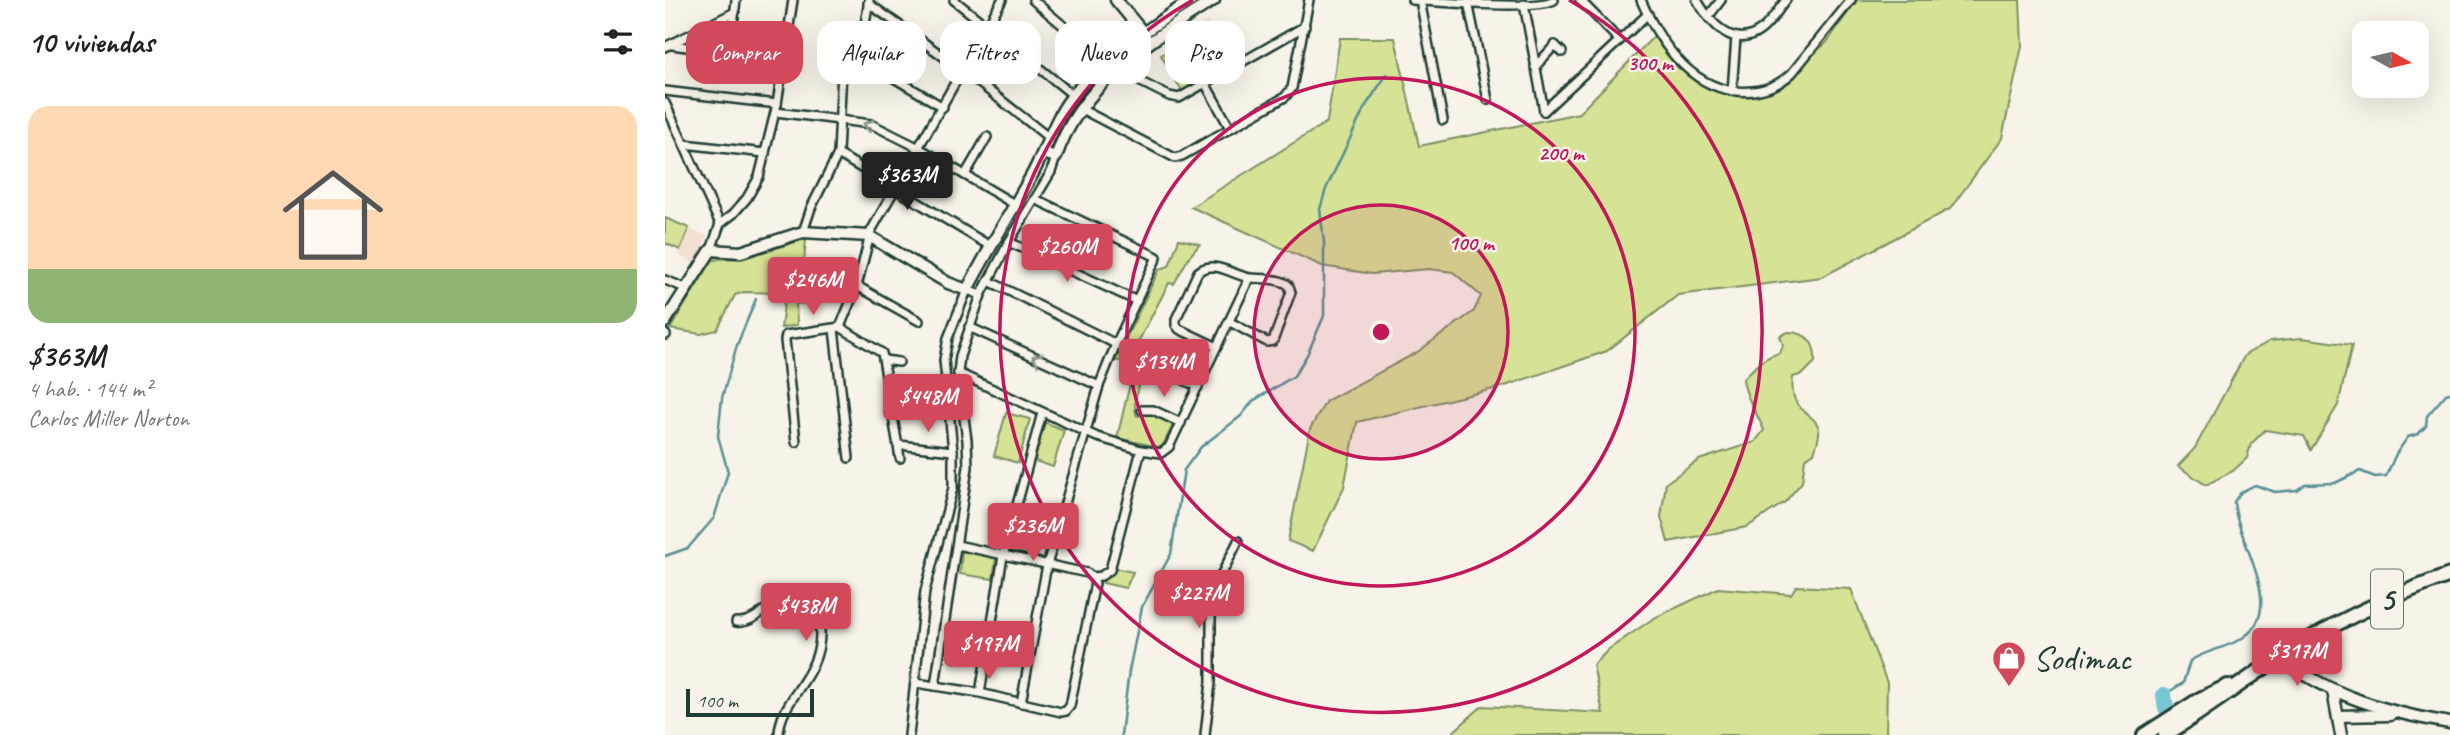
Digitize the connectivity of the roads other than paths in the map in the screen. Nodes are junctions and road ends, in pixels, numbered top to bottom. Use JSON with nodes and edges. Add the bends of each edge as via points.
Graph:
{"nodes":[{"id":1,"x":736,"y":0,"type":"edge"},
{"id":2,"x":793,"y":0,"type":"edge"},
{"id":3,"x":954,"y":0,"type":"edge"},
{"id":4,"x":1002,"y":0,"type":"edge"},
{"id":5,"x":1033,"y":0,"type":"edge"},
{"id":6,"x":1116,"y":0,"type":"edge"},
{"id":7,"x":1192,"y":0,"type":"edge"},
{"id":8,"x":1213,"y":0,"type":"edge"},
{"id":9,"x":1309,"y":0,"type":"edge"},
{"id":10,"x":1412,"y":0,"type":"edge"},
{"id":11,"x":1554,"y":0,"type":"edge"},
{"id":12,"x":1580,"y":0,"type":"edge"},
{"id":13,"x":1641,"y":0,"type":"edge"},
{"id":14,"x":1697,"y":0,"type":"edge"},
{"id":15,"x":1721,"y":0,"type":"edge"},
{"id":16,"x":1786,"y":0,"type":"edge"},
{"id":17,"x":1851,"y":0,"type":"edge"},
{"id":18,"x":869,"y":1,"type":"edge"},
{"id":19,"x":1420,"y":1,"type":"edge"},
{"id":20,"x":1437,"y":1,"type":"edge"},
{"id":21,"x":1485,"y":1,"type":"edge"},
{"id":22,"x":1468,"y":2,"type":"junction"},
{"id":23,"x":1524,"y":4,"type":"junction"},
{"id":24,"x":735,"y":12,"type":"junction"},
{"id":25,"x":1648,"y":14,"type":"junction"},
{"id":26,"x":1708,"y":17,"type":"junction"},
{"id":27,"x":734,"y":21,"type":"edge"},
{"id":28,"x":790,"y":21,"type":"edge"},
{"id":29,"x":866,"y":21,"type":"edge"},
{"id":30,"x":981,"y":21,"type":"edge"},
{"id":31,"x":991,"y":21,"type":"edge"},
{"id":32,"x":1058,"y":21,"type":"edge"},
{"id":33,"x":1134,"y":21,"type":"edge"},
{"id":34,"x":1305,"y":26,"type":"junction"},
{"id":35,"x":1151,"y":27,"type":"edge"},
{"id":36,"x":1737,"y":37,"type":"junction"},
{"id":37,"x":1151,"y":40,"type":"edge"},
{"id":38,"x":1619,"y":40,"type":"junction"},
{"id":39,"x":668,"y":46,"type":"edge"},
{"id":40,"x":686,"y":47,"type":"edge"},
{"id":41,"x":1562,"y":52,"type":"dead end"},
{"id":42,"x":940,"y":53,"type":"edge"},
{"id":43,"x":1245,"y":60,"type":"edge"},
{"id":44,"x":1535,"y":67,"type":"junction"},
{"id":45,"x":1041,"y":69,"type":"edge"},
{"id":46,"x":781,"y":84,"type":"edge"},
{"id":47,"x":841,"y":84,"type":"edge"},
{"id":48,"x":904,"y":84,"type":"edge"},
{"id":49,"x":956,"y":84,"type":"edge"},
{"id":50,"x":981,"y":84,"type":"edge"},
{"id":51,"x":1084,"y":84,"type":"edge"},
{"id":52,"x":1104,"y":84,"type":"edge"},
{"id":53,"x":1145,"y":84,"type":"edge"},
{"id":54,"x":1203,"y":84,"type":"edge"},
{"id":55,"x":1206,"y":84,"type":"edge"},
{"id":56,"x":665,"y":91,"type":"edge"},
{"id":57,"x":1732,"y":91,"type":"junction"},
{"id":58,"x":1073,"y":95,"type":"junction"},
{"id":59,"x":1488,"y":100,"type":"dead end"},
{"id":60,"x":665,"y":103,"type":"edge"},
{"id":61,"x":943,"y":107,"type":"junction"},
{"id":62,"x":777,"y":108,"type":"junction"},
{"id":63,"x":1081,"y":109,"type":"junction"},
{"id":64,"x":839,"y":119,"type":"junction"},
{"id":65,"x":1443,"y":120,"type":"dead end"},
{"id":66,"x":1230,"y":128,"type":"junction"},
{"id":67,"x":987,"y":137,"type":"dead end"},
{"id":68,"x":1048,"y":137,"type":"junction"},
{"id":69,"x":684,"y":144,"type":"junction"},
{"id":70,"x":919,"y":148,"type":"junction"},
{"id":71,"x":765,"y":153,"type":"junction"},
{"id":72,"x":1043,"y":153,"type":"junction"},
{"id":73,"x":838,"y":154,"type":"junction"},
{"id":74,"x":1056,"y":157,"type":"junction"},
{"id":75,"x":965,"y":175,"type":"junction"},
{"id":76,"x":894,"y":188,"type":"junction"},
{"id":77,"x":1035,"y":199,"type":"junction"},
{"id":78,"x":1014,"y":204,"type":"junction"},
{"id":79,"x":720,"y":224,"type":"junction"},
{"id":80,"x":803,"y":232,"type":"junction"},
{"id":81,"x":869,"y":236,"type":"junction"},
{"id":82,"x":1009,"y":242,"type":"junction"},
{"id":83,"x":990,"y":246,"type":"junction"},
{"id":84,"x":711,"y":250,"type":"junction"},
{"id":85,"x":1249,"y":279,"type":"junction"},
{"id":86,"x":665,"y":280,"type":"edge"},
{"id":87,"x":989,"y":281,"type":"junction"},
{"id":88,"x":857,"y":286,"type":"junction"},
{"id":89,"x":688,"y":289,"type":"junction"},
{"id":90,"x":967,"y":290,"type":"junction"},
{"id":91,"x":981,"y":295,"type":"junction"},
{"id":92,"x":1137,"y":301,"type":"junction"},
{"id":93,"x":919,"y":321,"type":"dead end"},
{"id":94,"x":665,"y":322,"type":"edge"},
{"id":95,"x":1230,"y":322,"type":"junction"},
{"id":96,"x":969,"y":327,"type":"junction"},
{"id":97,"x":837,"y":328,"type":"junction"},
{"id":98,"x":1116,"y":344,"type":"junction"},
{"id":99,"x":1217,"y":347,"type":"junction"},
{"id":100,"x":883,"y":356,"type":"junction"},
{"id":101,"x":899,"y":362,"type":"dead end"},
{"id":102,"x":1143,"y":362,"type":"dead end"},
{"id":103,"x":958,"y":373,"type":"junction"},
{"id":104,"x":1099,"y":386,"type":"junction"},
{"id":105,"x":1198,"y":387,"type":"junction"},
{"id":106,"x":1142,"y":410,"type":"dead end"},
{"id":107,"x":1042,"y":414,"type":"junction"},
{"id":108,"x":1181,"y":423,"type":"junction"},
{"id":109,"x":1086,"y":433,"type":"junction"},
{"id":110,"x":796,"y":442,"type":"dead end"},
{"id":111,"x":899,"y":445,"type":"junction"},
{"id":112,"x":1140,"y":450,"type":"junction"},
{"id":113,"x":953,"y":451,"type":"junction"},
{"id":114,"x":849,"y":458,"type":"dead end"},
{"id":115,"x":900,"y":458,"type":"dead end"},
{"id":116,"x":1238,"y":541,"type":"dead end"},
{"id":117,"x":957,"y":545,"type":"junction"},
{"id":118,"x":1003,"y":556,"type":"junction"},
{"id":119,"x":1047,"y":565,"type":"junction"},
{"id":120,"x":2450,"y":575,"type":"edge"},
{"id":121,"x":1092,"y":577,"type":"junction"},
{"id":122,"x":736,"y":622,"type":"dead end"},
{"id":123,"x":2280,"y":657,"type":"junction"},
{"id":124,"x":2251,"y":677,"type":"junction"},
{"id":125,"x":916,"y":683,"type":"junction"},
{"id":126,"x":935,"y":686,"type":"junction"},
{"id":127,"x":2333,"y":691,"type":"junction"},
{"id":128,"x":980,"y":693,"type":"junction"},
{"id":129,"x":1021,"y":703,"type":"junction"},
{"id":130,"x":2406,"y":714,"type":"junction"},
{"id":131,"x":2338,"y":716,"type":"junction"},
{"id":132,"x":2450,"y":723,"type":"edge"},
{"id":133,"x":779,"y":735,"type":"edge"},
{"id":134,"x":909,"y":735,"type":"edge"},
{"id":135,"x":1205,"y":735,"type":"edge"},
{"id":136,"x":2144,"y":735,"type":"edge"},
{"id":137,"x":2165,"y":735,"type":"edge"},
{"id":138,"x":2341,"y":735,"type":"edge"}],
"edges":[{"from":1,"to":24,"type":"street"},
{"from":2,"to":28,"type":"street"},
{"from":3,"to":30,"type":"street"},
{"from":4,"to":31,"type":"street"},
{"from":5,"to":32,"type":"street"},
{"from":6,"to":33,"type":"street"},
{"from":7,"to":35,"type":"street"},
{"from":8,"to":37,"type":"street"},
{"from":9,"to":34,"type":"street"},
{"from":10,"to":19,"type":"street"},
{"from":11,"to":23,"type":"street"},
{"from":12,"to":38,"type":"street"},
{"from":13,"to":25,"type":"street"},
{"from":14,"to":26,"type":"street"},
{"from":15,"to":26,"type":"street"},
{"from":16,"to":36,"type":"street","via":[[1760,31]]},
{"from":17,"to":57,"type":"street","via":[[1783,82],[1759,90]]},
{"from":18,"to":29,"type":"street"},
{"from":18,"to":42,"type":"street"},
{"from":19,"to":20,"type":"street"},
{"from":19,"to":65,"type":"street"},
{"from":20,"to":22,"type":"street"},
{"from":21,"to":22,"type":"street"},
{"from":21,"to":23,"type":"street"},
{"from":22,"to":59,"type":"street"},
{"from":23,"to":44,"type":"street"},
{"from":24,"to":27,"type":"street"},
{"from":24,"to":39,"type":"street"},
{"from":25,"to":38,"type":"street"},
{"from":25,"to":57,"type":"street","via":[[1671,51],[1692,73],[1716,88]]},
{"from":26,"to":36,"type":"street"},
{"from":34,"to":43,"type":"street"},
{"from":34,"to":66,"type":"street","via":[[1292,88]]},
{"from":36,"to":57,"type":"street"},
{"from":38,"to":44,"type":"street","via":[[1544,111]]},
{"from":39,"to":40,"type":"street"},
{"from":41,"to":44,"type":"street","via":[[1555,45]]},
{"from":45,"to":58,"type":"street"},
{"from":46,"to":62,"type":"street"},
{"from":47,"to":64,"type":"street"},
{"from":48,"to":61,"type":"street"},
{"from":49,"to":61,"type":"street"},
{"from":50,"to":68,"type":"street"},
{"from":51,"to":58,"type":"street"},
{"from":52,"to":63,"type":"street"},
{"from":53,"to":54,"type":"street","via":[[1179,99]]},
{"from":55,"to":66,"type":"street"},
{"from":56,"to":62,"type":"street"},
{"from":58,"to":68,"type":"street"},
{"from":60,"to":69,"type":"street"},
{"from":61,"to":70,"type":"street"},
{"from":62,"to":64,"type":"street"},
{"from":62,"to":71,"type":"street"},
{"from":63,"to":66,"type":"street","via":[[1175,158]]},
{"from":63,"to":74,"type":"street"},
{"from":70,"to":64,"type":"street","one_way":true,"via":[[871,124]]},
{"from":64,"to":73,"type":"street"},
{"from":67,"to":75,"type":"street"},
{"from":68,"to":72,"type":"street"},
{"from":69,"to":71,"type":"street"},
{"from":69,"to":79,"type":"street"},
{"from":70,"to":75,"type":"street"},
{"from":70,"to":76,"type":"street"},
{"from":71,"to":79,"type":"street","via":[[747,198]]},
{"from":72,"to":74,"type":"street"},
{"from":72,"to":78,"type":"street"},
{"from":73,"to":76,"type":"street"},
{"from":73,"to":80,"type":"street"},
{"from":74,"to":77,"type":"street"},
{"from":75,"to":78,"type":"street"},
{"from":76,"to":81,"type":"street"},
{"from":76,"to":83,"type":"street"},
{"from":77,"to":82,"type":"street"},
{"from":77,"to":92,"type":"street","via":[[1157,257]]},
{"from":78,"to":83,"type":"street"},
{"from":79,"to":84,"type":"street"},
{"from":80,"to":81,"type":"street"},
{"from":80,"to":84,"type":"street","via":[[741,252]]},
{"from":81,"to":88,"type":"street"},
{"from":81,"to":90,"type":"street"},
{"from":82,"to":87,"type":"street"},
{"from":82,"to":92,"type":"street"},
{"from":83,"to":90,"type":"street"},
{"from":84,"to":89,"type":"street"},
{"from":85,"to":95,"type":"street"},
{"from":85,"to":95,"type":"street","via":[[1283,282],[1290,287],[1273,341]]},
{"from":85,"to":99,"type":"street","via":[[1208,267],[1198,272],[1176,325]]},
{"from":86,"to":89,"type":"street"},
{"from":87,"to":91,"type":"street"},
{"from":87,"to":98,"type":"street"},
{"from":88,"to":93,"type":"street"},
{"from":88,"to":97,"type":"street"},
{"from":89,"to":94,"type":"street"},
{"from":90,"to":91,"type":"street"},
{"from":90,"to":113,"type":"street","via":[[944,360]]},
{"from":91,"to":96,"type":"street"},
{"from":92,"to":98,"type":"street"},
{"from":95,"to":99,"type":"street"},
{"from":96,"to":103,"type":"street"},
{"from":104,"to":96,"type":"street","one_way":true},
{"from":97,"to":100,"type":"street"},
{"from":97,"to":110,"type":"street","via":[[786,335]]},
{"from":97,"to":114,"type":"street"},
{"from":98,"to":104,"type":"street"},
{"from":99,"to":105,"type":"street"},
{"from":100,"to":101,"type":"street"},
{"from":100,"to":111,"type":"street"},
{"from":102,"to":105,"type":"street"},
{"from":103,"to":107,"type":"street"},
{"from":103,"to":117,"type":"street","via":[[968,467]]},
{"from":104,"to":109,"type":"street"},
{"from":105,"to":108,"type":"street"},
{"from":106,"to":108,"type":"street"},
{"from":107,"to":109,"type":"street"},
{"from":107,"to":118,"type":"street"},
{"from":108,"to":112,"type":"street","via":[[1165,450],[1158,454]]},
{"from":109,"to":112,"type":"street"},
{"from":109,"to":119,"type":"street"},
{"from":111,"to":113,"type":"street"},
{"from":111,"to":115,"type":"street"},
{"from":112,"to":121,"type":"street","via":[[1110,570]]},
{"from":113,"to":125,"type":"street","via":[[953,488],[925,591]]},
{"from":116,"to":135,"type":"street","via":[[1211,596],[1211,682]]},
{"from":117,"to":118,"type":"street"},
{"from":117,"to":126,"type":"street"},
{"from":118,"to":119,"type":"street"},
{"from":118,"to":128,"type":"street"},
{"from":119,"to":121,"type":"street"},
{"from":119,"to":129,"type":"street"},
{"from":120,"to":123,"type":"highway","number":"5","via":[[2375,605]]},
{"from":121,"to":129,"type":"street","via":[[1095,583],[1070,706],[1061,712]]},
{"from":122,"to":133,"type":"street","via":[[754,619],[789,596],[806,608],[821,630],[816,660],[781,719]]},
{"from":123,"to":124,"type":"highway","number":"5"},
{"from":123,"to":127,"type":"street"},
{"from":124,"to":136,"type":"highway","number":"5","via":[[2200,699]]},
{"from":124,"to":137,"type":"highway","number":"5"},
{"from":125,"to":126,"type":"street"},
{"from":125,"to":134,"type":"street"},
{"from":126,"to":128,"type":"street"},
{"from":127,"to":130,"type":"street"},
{"from":127,"to":131,"type":"street"},
{"from":128,"to":129,"type":"street"},
{"from":130,"to":131,"type":"street"},
{"from":130,"to":132,"type":"street"},
{"from":131,"to":138,"type":"street"}]}
